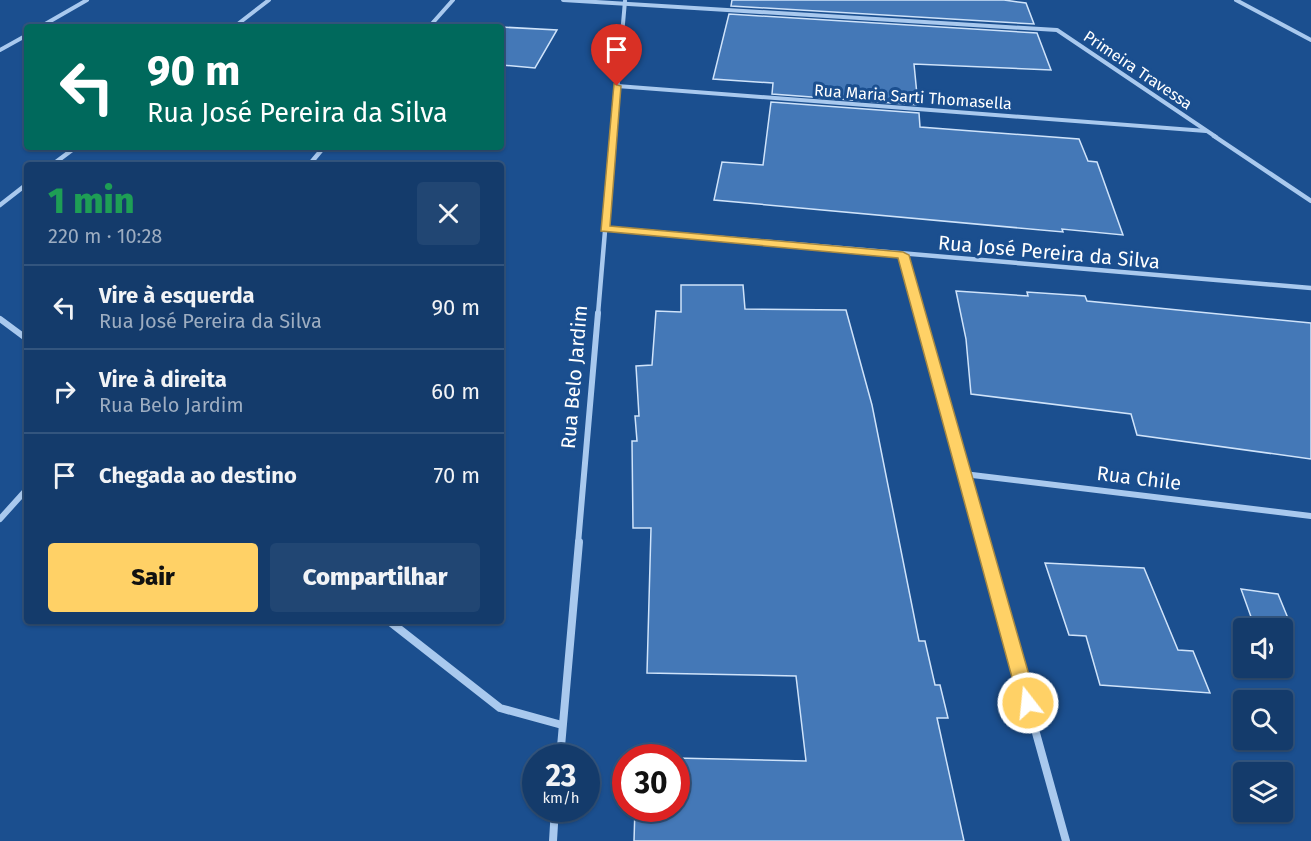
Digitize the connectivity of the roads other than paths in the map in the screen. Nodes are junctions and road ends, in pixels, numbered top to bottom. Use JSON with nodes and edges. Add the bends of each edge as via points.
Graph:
{"nodes":[{"id":1,"x":87,"y":0,"type":"edge"},
{"id":2,"x":269,"y":0,"type":"edge"},
{"id":3,"x":453,"y":0,"type":"edge"},
{"id":4,"x":563,"y":0,"type":"edge"},
{"id":5,"x":1236,"y":0,"type":"edge"},
{"id":6,"x":625,"y":2,"type":"edge"},
{"id":7,"x":45,"y":24,"type":"edge"},
{"id":8,"x":238,"y":24,"type":"edge"},
{"id":9,"x":432,"y":24,"type":"edge"},
{"id":10,"x":24,"y":37,"type":"edge"},
{"id":11,"x":1311,"y":40,"type":"edge"},
{"id":12,"x":0,"y":50,"type":"edge"},
{"id":13,"x":617,"y":86,"type":"junction"},
{"id":14,"x":1207,"y":131,"type":"junction"},
{"id":15,"x":72,"y":150,"type":"edge"},
{"id":16,"x":322,"y":150,"type":"edge"},
{"id":17,"x":56,"y":162,"type":"edge"},
{"id":18,"x":312,"y":162,"type":"edge"},
{"id":19,"x":24,"y":186,"type":"edge"},
{"id":20,"x":1311,"y":201,"type":"edge"},
{"id":21,"x":0,"y":205,"type":"edge"},
{"id":22,"x":605,"y":228,"type":"junction"},
{"id":23,"x":903,"y":255,"type":"junction"},
{"id":24,"x":1311,"y":288,"type":"edge"},
{"id":25,"x":0,"y":319,"type":"edge"},
{"id":26,"x":24,"y":337,"type":"edge"},
{"id":27,"x":964,"y":474,"type":"junction"},
{"id":28,"x":24,"y":492,"type":"edge"},
{"id":29,"x":1311,"y":516,"type":"edge"},
{"id":30,"x":0,"y":519,"type":"edge"},
{"id":31,"x":393,"y":624,"type":"edge"},
{"id":32,"x":562,"y":725,"type":"junction"},
{"id":33,"x":561,"y":744,"type":"edge"},
{"id":34,"x":554,"y":822,"type":"edge"},
{"id":35,"x":553,"y":841,"type":"edge"},
{"id":36,"x":1066,"y":841,"type":"edge"}],
"edges":[{"from":1,"to":7,"type":"street"},
{"from":2,"to":8,"type":"street"},
{"from":3,"to":9,"type":"street"},
{"from":4,"to":6,"type":"street"},
{"from":5,"to":11,"type":"street"},
{"from":6,"to":13,"type":"street","name":"Rua Belo Jardim"},
{"from":6,"to":14,"type":"street","name":"Primeira Travessa","via":[[1057,30]]},
{"from":10,"to":12,"type":"street"},
{"from":13,"to":14,"type":"street","name":"Rua Maria Sarti Thomasella"},
{"from":13,"to":22,"type":"street","name":"Rua Belo Jardim"},
{"from":14,"to":20,"type":"street","name":"Primeira Travessa"},
{"from":15,"to":17,"type":"street"},
{"from":16,"to":18,"type":"street"},
{"from":19,"to":21,"type":"street"},
{"from":22,"to":23,"type":"street","name":"Rua José Pereira da Silva"},
{"from":22,"to":32,"type":"street","name":"Rua Belo Jardim"},
{"from":23,"to":24,"type":"street","name":"Rua José Pereira da Silva"},
{"from":23,"to":27,"type":"street"},
{"from":25,"to":26,"type":"street"},
{"from":27,"to":29,"type":"street","name":"Rua Chile"},
{"from":27,"to":36,"type":"street"},
{"from":28,"to":30,"type":"street"},
{"from":31,"to":32,"type":"street","via":[[500,708]]},
{"from":32,"to":33,"type":"street","name":"Rua Belo Jardim"},
{"from":34,"to":35,"type":"street"}]}
